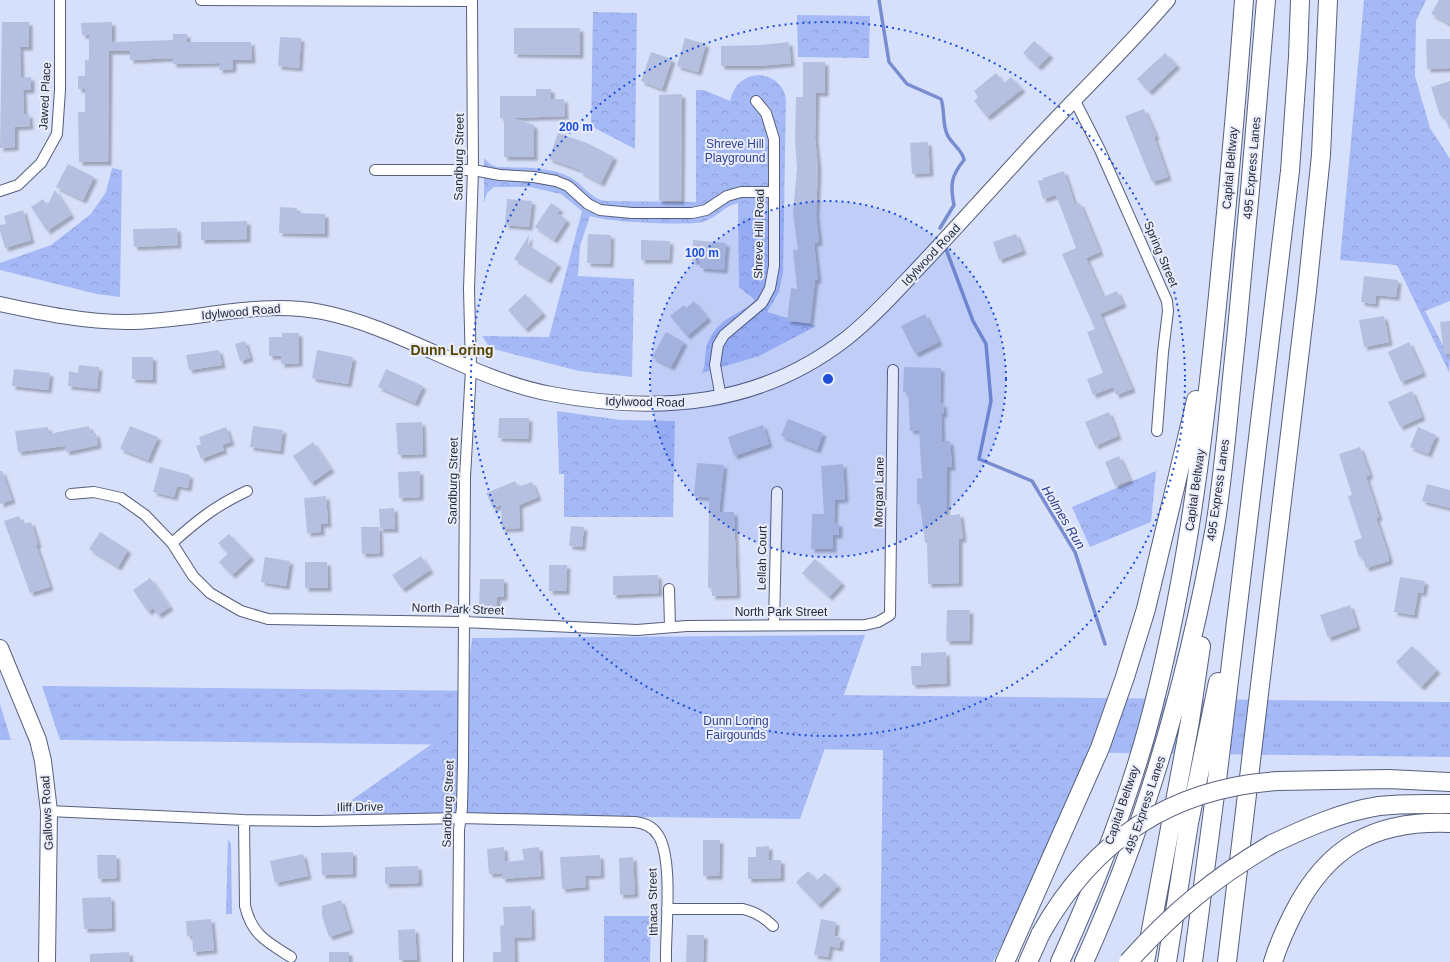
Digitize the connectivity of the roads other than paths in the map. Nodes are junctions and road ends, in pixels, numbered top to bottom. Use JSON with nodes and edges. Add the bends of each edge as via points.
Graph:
{"nodes":[{"id":1,"x":60,"y":0,"type":"edge"},
{"id":2,"x":201,"y":0,"type":"edge"},
{"id":3,"x":1168,"y":0,"type":"edge"},
{"id":4,"x":1244,"y":0,"type":"edge"},
{"id":5,"x":1266,"y":0,"type":"edge"},
{"id":6,"x":1300,"y":0,"type":"edge"},
{"id":7,"x":1328,"y":0,"type":"edge"},
{"id":8,"x":472,"y":1,"type":"edge"},
{"id":9,"x":1074,"y":98,"type":"junction"},
{"id":10,"x":756,"y":101,"type":"dead end"},
{"id":11,"x":375,"y":170,"type":"dead end"},
{"id":12,"x":473,"y":170,"type":"junction"},
{"id":13,"x":0,"y":191,"type":"edge"},
{"id":14,"x":773,"y":192,"type":"junction"},
{"id":15,"x":1218,"y":298,"type":"junction"},
{"id":16,"x":1,"y":304,"type":"edge"},
{"id":17,"x":471,"y":369,"type":"junction"},
{"id":18,"x":893,"y":370,"type":"dead end"},
{"id":19,"x":720,"y":398,"type":"junction"},
{"id":20,"x":1157,"y":431,"type":"dead end"},
{"id":21,"x":247,"y":491,"type":"dead end"},
{"id":22,"x":777,"y":492,"type":"dead end"},
{"id":23,"x":71,"y":494,"type":"dead end"},
{"id":24,"x":1215,"y":526,"type":"junction"},
{"id":25,"x":172,"y":543,"type":"junction"},
{"id":26,"x":1242,"y":561,"type":"junction"},
{"id":27,"x":669,"y":589,"type":"dead end"},
{"id":28,"x":890,"y":615,"type":"joint"},
{"id":29,"x":464,"y":622,"type":"junction"},
{"id":30,"x":774,"y":624,"type":"junction"},
{"id":31,"x":670,"y":627,"type":"junction"},
{"id":32,"x":0,"y":648,"type":"edge"},
{"id":33,"x":1450,"y":782,"type":"edge"},
{"id":34,"x":1450,"y":804,"type":"edge"},
{"id":35,"x":49,"y":811,"type":"junction"},
{"id":36,"x":460,"y":818,"type":"junction"},
{"id":37,"x":244,"y":820,"type":"junction"},
{"id":38,"x":1450,"y":823,"type":"edge"},
{"id":39,"x":662,"y":842,"type":"joint"},
{"id":40,"x":667,"y":909,"type":"junction"},
{"id":41,"x":773,"y":926,"type":"dead end"},
{"id":42,"x":292,"y":957,"type":"dead end"},
{"id":43,"x":47,"y":962,"type":"edge"},
{"id":44,"x":458,"y":962,"type":"edge"},
{"id":45,"x":666,"y":962,"type":"edge"},
{"id":46,"x":1005,"y":962,"type":"edge"},
{"id":47,"x":1028,"y":962,"type":"edge"},
{"id":48,"x":1060,"y":962,"type":"edge"},
{"id":49,"x":1084,"y":962,"type":"edge"},
{"id":50,"x":1128,"y":962,"type":"edge"},
{"id":51,"x":1145,"y":962,"type":"edge"},
{"id":52,"x":1167,"y":962,"type":"edge"},
{"id":53,"x":1193,"y":962,"type":"edge"},
{"id":54,"x":1227,"y":962,"type":"edge"},
{"id":55,"x":1273,"y":962,"type":"edge"}],
"edges":[{"from":1,"to":13,"type":"street","name":"Jawed Place","via":[[60,90],[57,134],[41,163],[18,185]]},
{"from":2,"to":8,"type":"street"},
{"from":3,"to":9,"type":"main road","name":"Idylwood Road"},
{"from":4,"to":15,"type":"highway","name":"Capital Beltway"},
{"from":5,"to":24,"type":"highway","name":"495 Express Lanes","via":[[1224,462]]},
{"from":6,"to":26,"type":"highway","via":[[1290,171]]},
{"from":7,"to":54,"type":"highway","via":[[1321,155],[1308,284]]},
{"from":8,"to":12,"type":"street","name":"Sandburg Street"},
{"from":9,"to":19,"type":"main road","name":"Idylwood Road","via":[[910,276],[848,337],[792,374],[747,392]]},
{"from":9,"to":20,"type":"street","name":"Spring Street","via":[[1104,157],[1167,301]]},
{"from":10,"to":14,"type":"street","name":"Shreve Hill Road","via":[[766,113],[773,132]]},
{"from":11,"to":12,"type":"street"},
{"from":12,"to":14,"type":"street","via":[[556,181],[568,186],[588,204],[600,210],[632,213],[692,213],[706,210],[727,196],[741,192]]},
{"from":12,"to":17,"type":"street","name":"Sandburg Street","via":[[469,289]]},
{"from":14,"to":19,"type":"street","name":"Shreve Hill Road","via":[[774,266],[770,288],[762,303],[724,336],[718,345],[715,365]]},
{"from":15,"to":46,"type":"highway","via":[[1184,457],[1144,617],[1100,748]]},
{"from":15,"to":48,"type":"highway","name":"Capital Beltway","via":[[1183,573],[1164,663],[1147,732],[1125,800],[1088,900]]},
{"from":16,"to":17,"type":"main road","name":"Idylwood Road","via":[[61,317],[128,322],[265,308],[293,308],[320,312],[378,328]]},
{"from":17,"to":19,"type":"main road","name":"Idylwood Road","via":[[526,389],[587,400],[653,405]]},
{"from":17,"to":29,"type":"street","name":"Sandburg Street","via":[[465,477]]},
{"from":18,"to":28,"type":"street","name":"Morgan Lane"},
{"from":21,"to":25,"type":"street","via":[[225,501],[201,517]]},
{"from":22,"to":30,"type":"street","name":"Lellah Court"},
{"from":23,"to":25,"type":"street","name":"North Park Street","via":[[94,492],[121,498],[145,515]]},
{"from":24,"to":49,"type":"highway","name":"495 Express Lanes","via":[[1190,647],[1160,764],[1125,864]]},
{"from":24,"to":51,"type":"highway","via":[[1190,722]]},
{"from":25,"to":29,"type":"street","name":"North Park Street","via":[[193,576],[210,592],[241,611],[268,619]]},
{"from":26,"to":52,"type":"highway","via":[[1189,823]]},
{"from":26,"to":53,"type":"highway"},
{"from":27,"to":31,"type":"street"},
{"from":28,"to":30,"type":"street","name":"North Park Street","via":[[878,622],[865,625]]},
{"from":29,"to":31,"type":"street","name":"North Park Street","via":[[637,630]]},
{"from":29,"to":36,"type":"street","name":"Sandburg Street"},
{"from":30,"to":31,"type":"street","name":"North Park Street"},
{"from":32,"to":35,"type":"main road","name":"Gallows Road","via":[[38,740]]},
{"from":33,"to":47,"type":"highway","bridge":true,"via":[[1388,779],[1254,782],[1206,793],[1161,810],[1118,838],[1082,874],[1066,893],[1041,933]]},
{"from":34,"to":50,"type":"highway","bridge":true,"via":[[1380,806],[1352,812],[1272,844],[1235,866],[1204,889],[1171,917]]},
{"from":35,"to":37,"type":"street","name":"Iliff Drive"},
{"from":35,"to":43,"type":"main road","name":"Gallows Road"},
{"from":36,"to":37,"type":"street","name":"Iliff Drive"},
{"from":36,"to":39,"type":"street","name":"Iliff Drive","via":[[635,822],[652,828]]},
{"from":36,"to":44,"type":"street","name":"Sandburg Street"},
{"from":37,"to":42,"type":"street","via":[[244,906],[247,918],[263,939]]},
{"from":38,"to":55,"type":"highway","via":[[1433,822],[1388,828],[1345,847],[1321,870],[1299,902],[1280,940]]},
{"from":39,"to":40,"type":"street","name":"Ithaca Street","via":[[666,865]]},
{"from":40,"to":41,"type":"street","via":[[743,909],[755,912]]},
{"from":40,"to":45,"type":"street","name":"Ithaca Street"}]}
